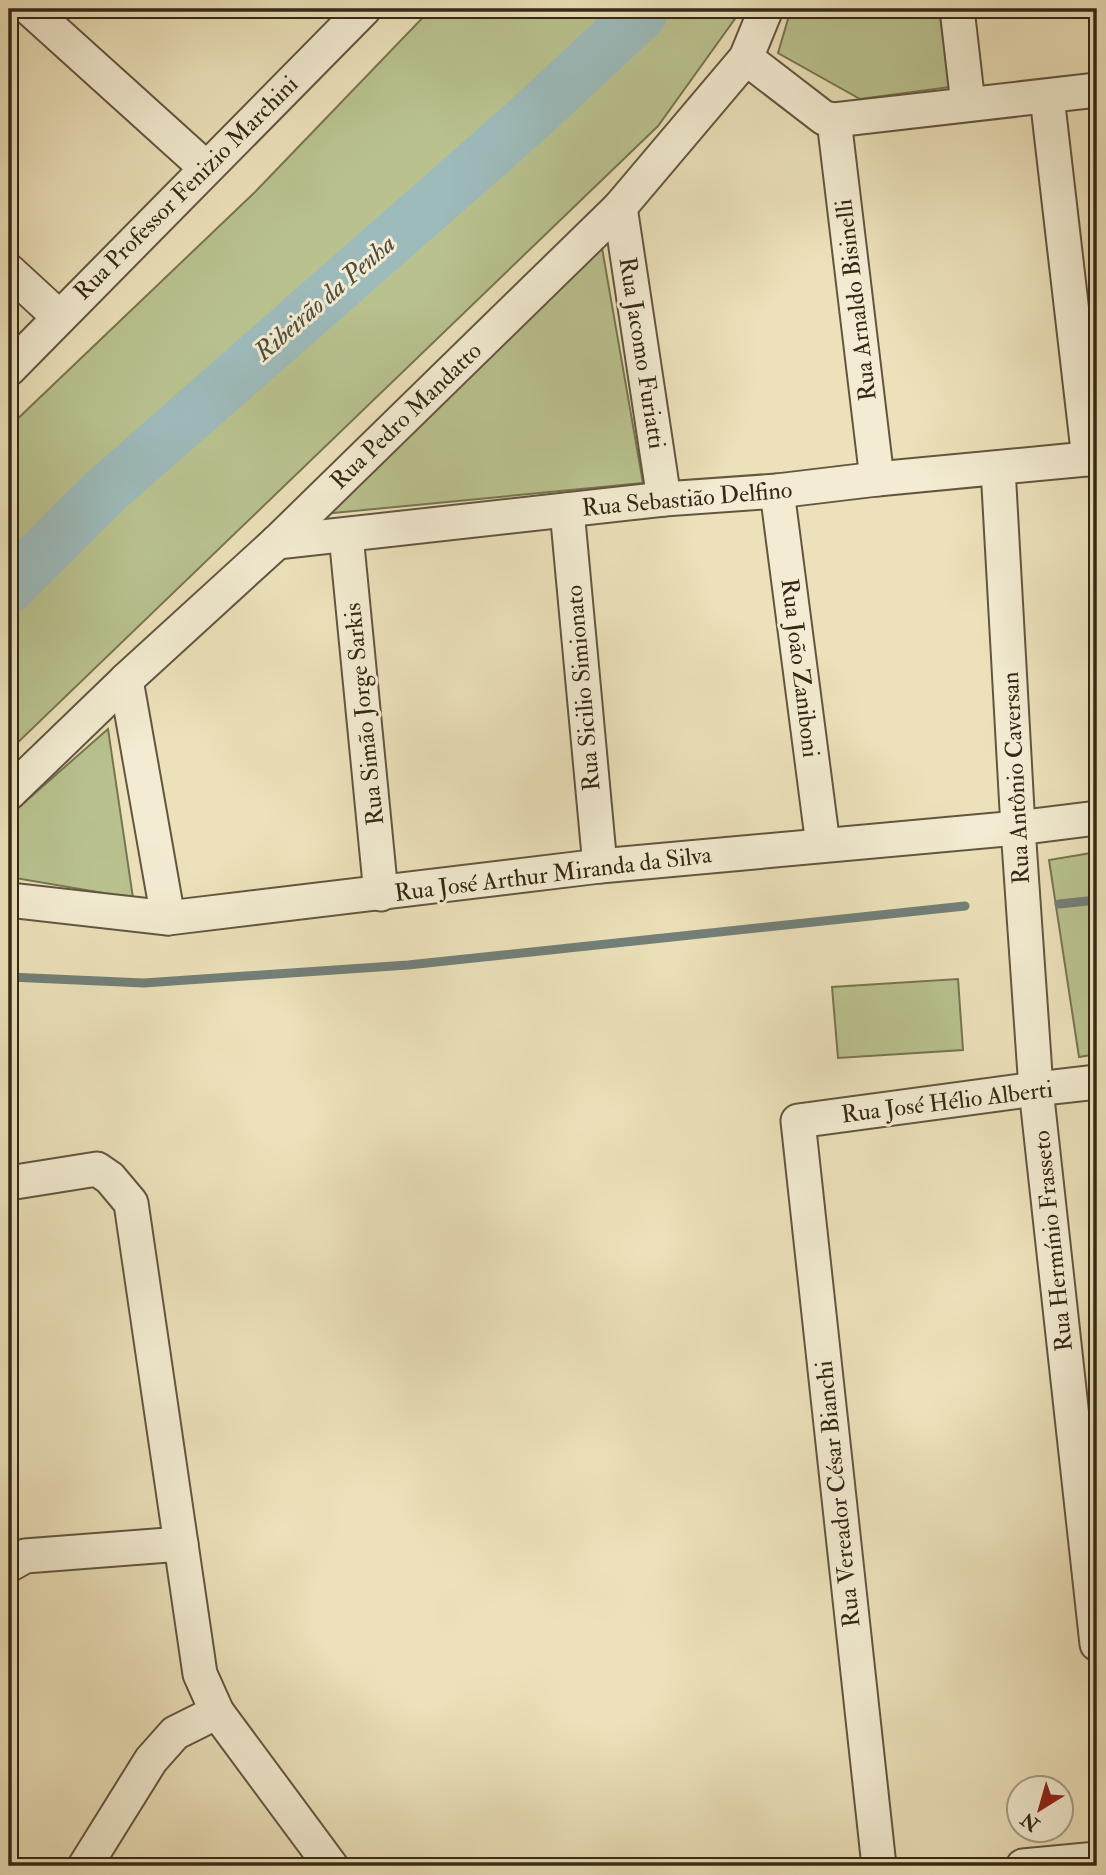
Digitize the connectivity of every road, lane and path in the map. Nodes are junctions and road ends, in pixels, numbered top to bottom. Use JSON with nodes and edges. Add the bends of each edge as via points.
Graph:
{"nodes":[{"id":1,"x":30,"y":9,"type":"edge"},
{"id":2,"x":364,"y":9,"type":"edge"},
{"id":3,"x":766,"y":9,"type":"edge"},
{"id":4,"x":957,"y":9,"type":"edge"},
{"id":5,"x":746,"y":58,"type":"junction"},
{"id":6,"x":1097,"y":90,"type":"edge"},
{"id":7,"x":1047,"y":97,"type":"junction"},
{"id":8,"x":968,"y":104,"type":"junction"},
{"id":9,"x":834,"y":120,"type":"junction"},
{"id":10,"x":206,"y":168,"type":"junction"},
{"id":11,"x":620,"y":207,"type":"junction"},
{"id":12,"x":9,"y":271,"type":"edge"},
{"id":13,"x":59,"y":317,"type":"junction"},
{"id":14,"x":9,"y":369,"type":"edge"},
{"id":15,"x":1093,"y":458,"type":"edge"},
{"id":16,"x":998,"y":468,"type":"junction"},
{"id":17,"x":877,"y":479,"type":"junction"},
{"id":18,"x":777,"y":491,"type":"junction"},
{"id":19,"x":664,"y":499,"type":"junction"},
{"id":20,"x":566,"y":510,"type":"junction"},
{"id":21,"x":346,"y":535,"type":"junction"},
{"id":22,"x":277,"y":542,"type":"junction"},
{"id":23,"x":126,"y":680,"type":"junction"},
{"id":24,"x":9,"y":793,"type":"edge"},
{"id":25,"x":1097,"y":818,"type":"edge"},
{"id":26,"x":1018,"y":828,"type":"junction"},
{"id":27,"x":823,"y":845,"type":"junction"},
{"id":28,"x":600,"y":866,"type":"junction"},
{"id":29,"x":381,"y":894,"type":"junction"},
{"id":30,"x":9,"y":900,"type":"edge"},
{"id":31,"x":167,"y":918,"type":"junction"},
{"id":32,"x":1097,"y":1082,"type":"edge"},
{"id":33,"x":1036,"y":1089,"type":"junction"},
{"id":34,"x":797,"y":1121,"type":"joint"},
{"id":35,"x":9,"y":1183,"type":"edge"},
{"id":36,"x":181,"y":1544,"type":"junction"},
{"id":37,"x":9,"y":1565,"type":"edge"},
{"id":38,"x":1097,"y":1644,"type":"edge"},
{"id":39,"x":218,"y":1712,"type":"junction"},
{"id":40,"x":1097,"y":1859,"type":"edge"},
{"id":41,"x":85,"y":1866,"type":"edge"},
{"id":42,"x":331,"y":1866,"type":"edge"},
{"id":43,"x":879,"y":1866,"type":"edge"},
{"id":44,"x":1023,"y":1866,"type":"edge"}],
"edges":[{"from":1,"to":10,"type":"street"},
{"from":2,"to":10,"type":"street","name":"Rua Professor Fenizio Marchini"},
{"from":3,"to":5,"type":"street","name":"Rua Pedro Mandatto"},
{"from":4,"to":8,"type":"street"},
{"from":5,"to":9,"type":"street","via":[[824,118]]},
{"from":5,"to":11,"type":"street","name":"Rua Pedro Mandatto"},
{"from":6,"to":7,"type":"street"},
{"from":7,"to":8,"type":"street"},
{"from":7,"to":15,"type":"street"},
{"from":8,"to":9,"type":"street"},
{"from":9,"to":17,"type":"street","name":"Rua Arnaldo Bisinelli"},
{"from":10,"to":13,"type":"street","name":"Rua Professor Fenizio Marchini"},
{"from":11,"to":19,"type":"street","name":"Rua Jacomo Furiatti"},
{"from":11,"to":22,"type":"street","name":"Rua Pedro Mandatto"},
{"from":12,"to":13,"type":"street"},
{"from":13,"to":14,"type":"street","name":"Rua Professor Fenizio Marchini"},
{"from":15,"to":16,"type":"street","name":"Rua Sebastião Delfino"},
{"from":16,"to":17,"type":"street","name":"Rua Sebastião Delfino"},
{"from":16,"to":26,"type":"street","name":"Rua Antônio Caversan"},
{"from":17,"to":18,"type":"street","name":"Rua Sebastião Delfino"},
{"from":18,"to":19,"type":"street","name":"Rua Sebastião Delfino"},
{"from":18,"to":27,"type":"street","name":"Rua João Zaniboni"},
{"from":19,"to":20,"type":"street","name":"Rua Sebastião Delfino"},
{"from":20,"to":21,"type":"street","name":"Rua Sebastião Delfino"},
{"from":20,"to":28,"type":"street","name":"Rua Sicilio Simionato"},
{"from":21,"to":22,"type":"street","name":"Rua Sebastião Delfino"},
{"from":21,"to":29,"type":"street","name":"Rua Simão Jorge Sarkis"},
{"from":22,"to":23,"type":"street","name":"Rua Pedro Mandatto"},
{"from":23,"to":24,"type":"street","name":"Rua Pedro Mandatto"},
{"from":23,"to":31,"type":"street"},
{"from":25,"to":26,"type":"street","name":"Rua José Arthur Miranda da Silva"},
{"from":26,"to":27,"type":"street","name":"Rua José Arthur Miranda da Silva"},
{"from":26,"to":33,"type":"street","name":"Rua Antônio Caversan"},
{"from":27,"to":28,"type":"street","name":"Rua José Arthur Miranda da Silva"},
{"from":28,"to":29,"type":"street","name":"Rua José Arthur Miranda da Silva"},
{"from":29,"to":31,"type":"street","name":"Rua José Arthur Miranda da Silva"},
{"from":30,"to":31,"type":"street","name":"Rua José Arthur Miranda da Silva"},
{"from":32,"to":33,"type":"street","name":"Rua José Hélio Alberti"},
{"from":33,"to":34,"type":"street","name":"Rua José Hélio Alberti"},
{"from":33,"to":38,"type":"street","name":"Rua Hermínio Frasseto"},
{"from":34,"to":43,"type":"street","name":"Rua Vereador César Bianchi"},
{"from":35,"to":36,"type":"street","via":[[97,1169],[131,1203]]},
{"from":36,"to":37,"type":"street","via":[[25,1556]]},
{"from":36,"to":39,"type":"street","via":[[200,1674]]},
{"from":39,"to":41,"type":"street","via":[[175,1733],[151,1759]]},
{"from":39,"to":42,"type":"street"},
{"from":40,"to":44,"type":"street"}]}
